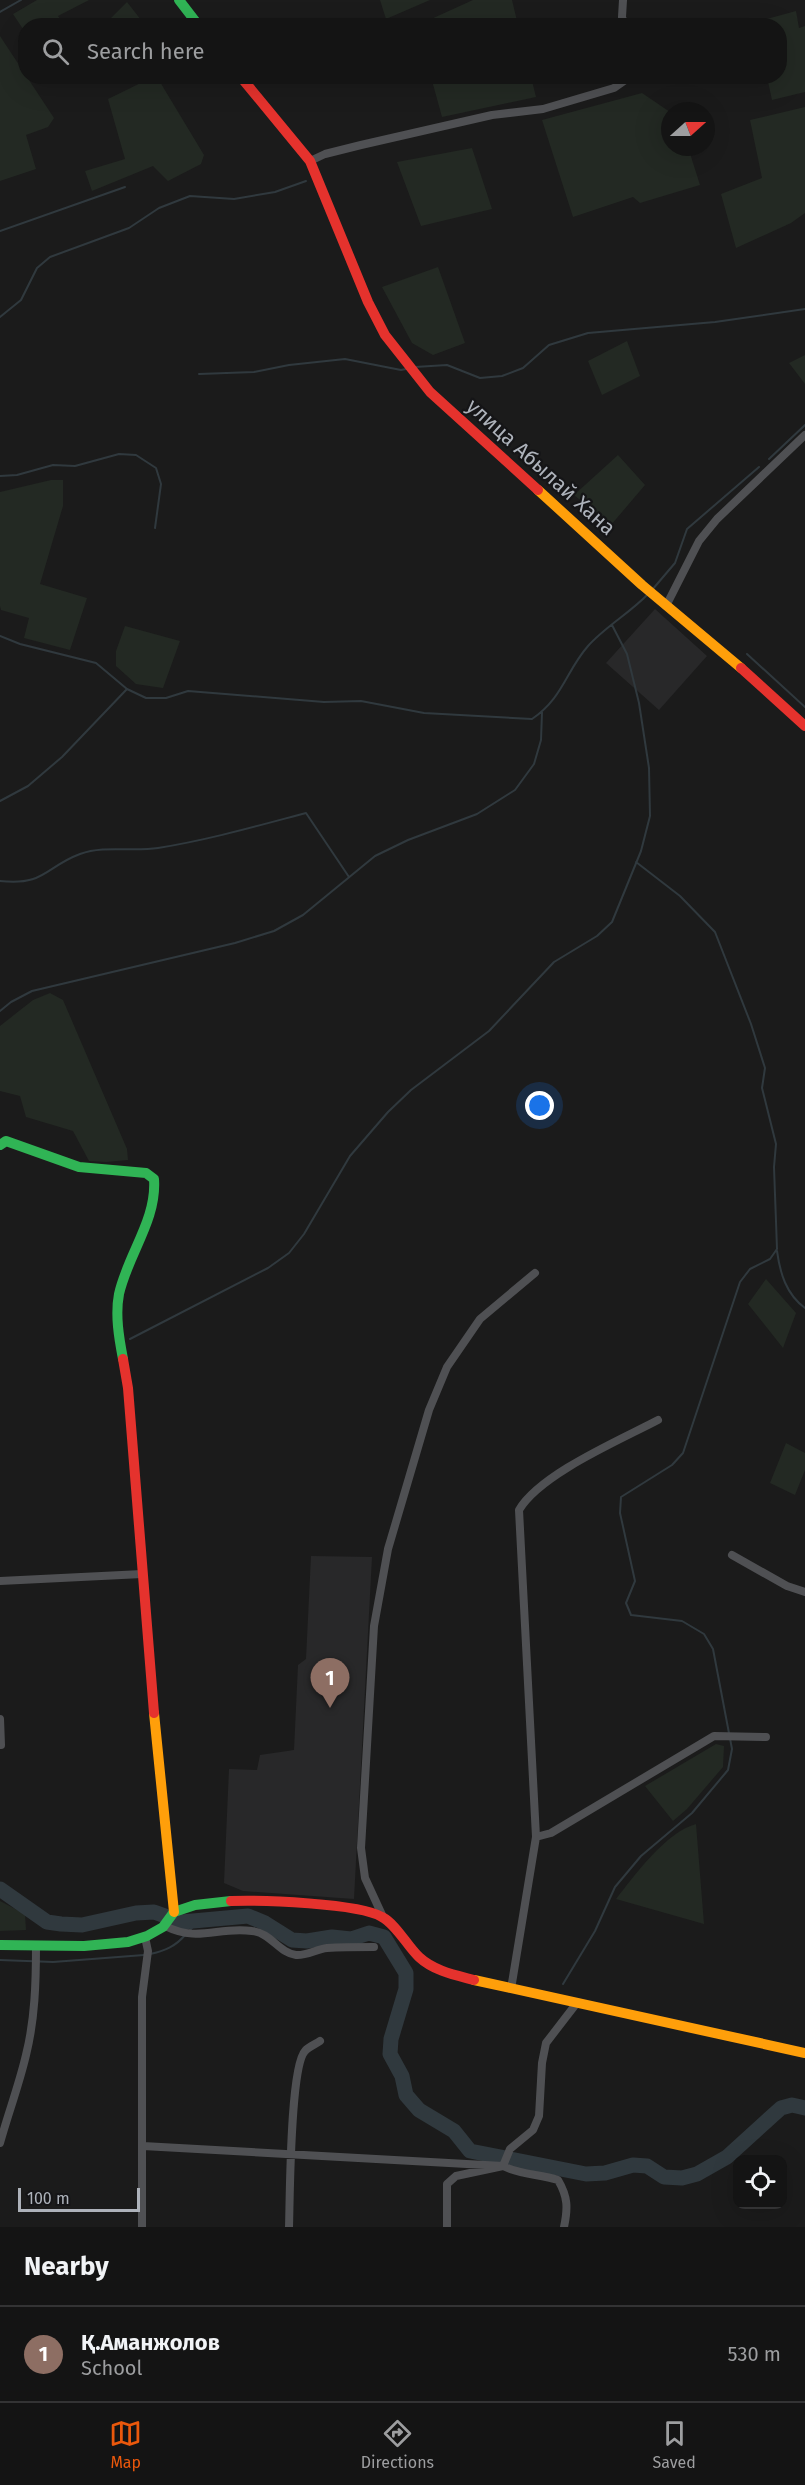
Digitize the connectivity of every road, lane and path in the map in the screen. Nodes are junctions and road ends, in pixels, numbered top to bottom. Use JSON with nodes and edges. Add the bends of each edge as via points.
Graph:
{"nodes":[{"id":1,"x":179,"y":0,"type":"edge"},
{"id":2,"x":623,"y":0,"type":"edge"},
{"id":3,"x":193,"y":18,"type":"edge"},
{"id":4,"x":624,"y":18,"type":"edge"},
{"id":5,"x":247,"y":84,"type":"edge"},
{"id":6,"x":620,"y":84,"type":"edge"},
{"id":7,"x":310,"y":162,"type":"junction"},
{"id":8,"x":805,"y":435,"type":"edge"},
{"id":9,"x":666,"y":606,"type":"junction"},
{"id":10,"x":805,"y":726,"type":"edge"},
{"id":11,"x":0,"y":1144,"type":"edge"},
{"id":12,"x":535,"y":1273,"type":"dead end"},
{"id":13,"x":658,"y":1420,"type":"dead end"},
{"id":14,"x":732,"y":1555,"type":"dead end"},
{"id":15,"x":142,"y":1574,"type":"junction"},
{"id":16,"x":0,"y":1581,"type":"edge"},
{"id":17,"x":805,"y":1592,"type":"edge"},
{"id":18,"x":0,"y":1719,"type":"edge"},
{"id":19,"x":766,"y":1737,"type":"dead end"},
{"id":20,"x":1,"y":1745,"type":"edge"},
{"id":21,"x":536,"y":1837,"type":"junction"},
{"id":22,"x":174,"y":1912,"type":"junction"},
{"id":23,"x":382,"y":1917,"type":"junction"},
{"id":24,"x":165,"y":1926,"type":"junction"},
{"id":25,"x":145,"y":1937,"type":"junction"},
{"id":26,"x":0,"y":1945,"type":"edge"},
{"id":27,"x":36,"y":1945,"type":"junction"},
{"id":28,"x":374,"y":1947,"type":"dead end"},
{"id":29,"x":511,"y":1989,"type":"junction"},
{"id":30,"x":576,"y":2004,"type":"junction"},
{"id":31,"x":321,"y":2041,"type":"dead end"},
{"id":32,"x":805,"y":2053,"type":"edge"},
{"id":33,"x":0,"y":2144,"type":"edge"},
{"id":34,"x":143,"y":2146,"type":"junction"},
{"id":35,"x":292,"y":2154,"type":"junction"},
{"id":36,"x":503,"y":2166,"type":"junction"},
{"id":37,"x":142,"y":2227,"type":"edge"},
{"id":38,"x":289,"y":2227,"type":"edge"},
{"id":39,"x":447,"y":2227,"type":"edge"},
{"id":40,"x":564,"y":2227,"type":"edge"}],
"edges":[{"from":1,"to":3,"type":"main road"},
{"from":2,"to":4,"type":"street"},
{"from":5,"to":7,"type":"main road","name":"улица Абылай Хана"},
{"from":6,"to":7,"type":"street","via":[[543,109],[361,144]]},
{"from":7,"to":9,"type":"main road","name":"улица Абылай Хана","via":[[368,302],[410,368],[430,392]]},
{"from":8,"to":9,"type":"street","via":[[717,519],[699,542]]},
{"from":9,"to":10,"type":"main road","name":"улица Абылай Хана"},
{"from":11,"to":15,"type":"main road","via":[[6,1140],[79,1167],[146,1173],[154,1179],[150,1216],[119,1295],[118,1332],[128,1388]]},
{"from":12,"to":23,"type":"street","via":[[480,1319],[447,1367],[429,1410],[388,1549],[374,1626],[361,1848],[365,1878]]},
{"from":13,"to":21,"type":"street","via":[[571,1466],[526,1497],[519,1510]]},
{"from":14,"to":17,"type":"street"},
{"from":15,"to":16,"type":"street"},
{"from":15,"to":22,"type":"main road"},
{"from":18,"to":20,"type":"street"},
{"from":19,"to":21,"type":"street","via":[[714,1736],[551,1833]]},
{"from":21,"to":29,"type":"street"},
{"from":22,"to":23,"type":"main road","via":[[210,1902],[240,1901],[364,1911]]},
{"from":22,"to":24,"type":"main road"},
{"from":23,"to":29,"type":"main road","via":[[420,1958],[438,1970]]},
{"from":24,"to":25,"type":"main road"},
{"from":24,"to":28,"type":"street","via":[[181,1934],[195,1935],[254,1931],[268,1935],[286,1952],[297,1956],[325,1948]]},
{"from":25,"to":27,"type":"main road","via":[[81,1948]]},
{"from":25,"to":34,"type":"street","via":[[148,1951],[142,1996]]},
{"from":26,"to":27,"type":"main road"},
{"from":27,"to":33,"type":"street","via":[[36,1987],[26,2055]]},
{"from":29,"to":30,"type":"main road"},
{"from":30,"to":32,"type":"main road"},
{"from":30,"to":36,"type":"street","via":[[546,2043],[539,2116],[533,2130],[510,2149]]},
{"from":31,"to":35,"type":"street","via":[[304,2051],[299,2065]]},
{"from":34,"to":35,"type":"street"},
{"from":34,"to":37,"type":"street"},
{"from":35,"to":36,"type":"street"},
{"from":35,"to":38,"type":"street"},
{"from":36,"to":39,"type":"street","via":[[456,2176],[447,2184]]},
{"from":36,"to":40,"type":"street","via":[[516,2173],[558,2180],[567,2195]]}]}
